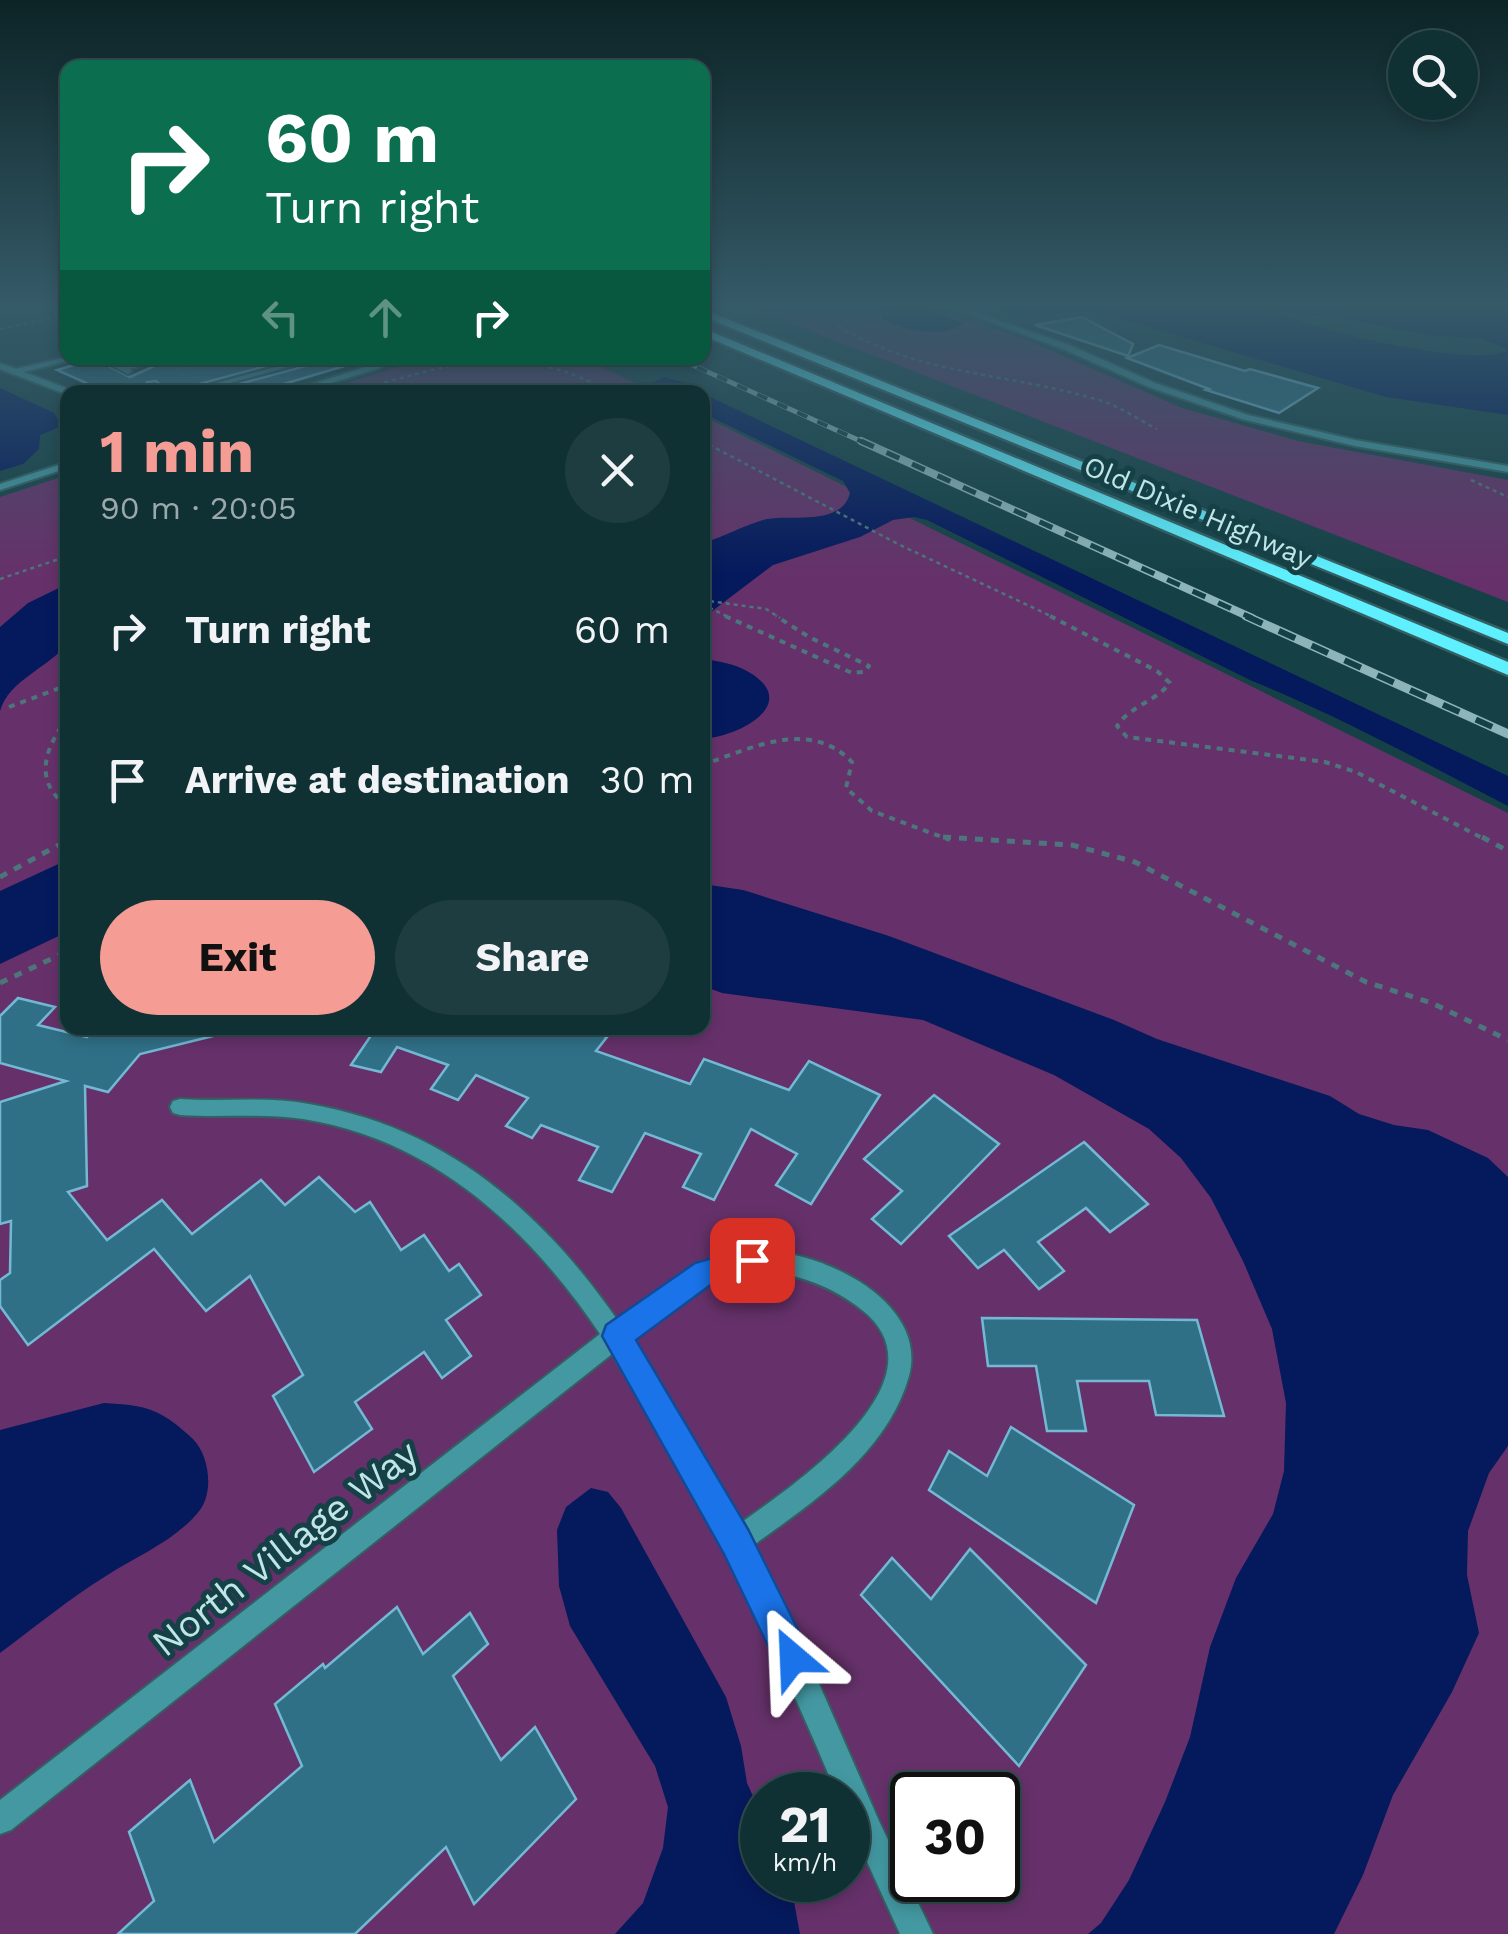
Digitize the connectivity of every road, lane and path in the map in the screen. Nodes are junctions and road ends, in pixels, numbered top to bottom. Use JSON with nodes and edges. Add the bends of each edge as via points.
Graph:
{"nodes":[{"id":1,"x":858,"y":396,"type":"edge"},
{"id":2,"x":910,"y":396,"type":"edge"},
{"id":3,"x":1083,"y":396,"type":"edge"},
{"id":4,"x":1185,"y":396,"type":"edge"},
{"id":5,"x":1157,"y":429,"type":"dead end"},
{"id":6,"x":710,"y":445,"type":"edge"},
{"id":7,"x":60,"y":468,"type":"edge"},
{"id":8,"x":1508,"y":469,"type":"edge"},
{"id":9,"x":1473,"y":470,"type":"dead end"},
{"id":10,"x":0,"y":487,"type":"edge"},
{"id":11,"x":1508,"y":497,"type":"edge"},
{"id":12,"x":60,"y":559,"type":"edge"},
{"id":13,"x":0,"y":579,"type":"edge"},
{"id":14,"x":710,"y":602,"type":"edge"},
{"id":15,"x":710,"y":608,"type":"edge"},
{"id":16,"x":1508,"y":639,"type":"edge"},
{"id":17,"x":1508,"y":669,"type":"edge"},
{"id":18,"x":60,"y":688,"type":"edge"},
{"id":19,"x":8,"y":707,"type":"dead end"},
{"id":20,"x":60,"y":728,"type":"edge"},
{"id":21,"x":710,"y":762,"type":"edge"},
{"id":22,"x":60,"y":802,"type":"edge"},
{"id":23,"x":60,"y":844,"type":"edge"},
{"id":24,"x":1508,"y":851,"type":"edge"},
{"id":25,"x":0,"y":877,"type":"edge"},
{"id":26,"x":60,"y":955,"type":"edge"},
{"id":27,"x":0,"y":983,"type":"edge"},
{"id":28,"x":1508,"y":1040,"type":"edge"},
{"id":29,"x":180,"y":1106,"type":"dead end"},
{"id":30,"x":616,"y":1336,"type":"junction"},
{"id":31,"x":736,"y":1542,"type":"junction"},
{"id":32,"x":0,"y":1819,"type":"edge"},
{"id":33,"x":917,"y":1934,"type":"edge"}],
"edges":[{"from":1,"to":17,"type":"main road","name":"Old Dixie Highway"},
{"from":2,"to":16,"type":"main road","name":"Old Dixie Highway"},
{"from":3,"to":5,"type":"path"},
{"from":4,"to":8,"type":"street","via":[[1355,443]]},
{"from":6,"to":24,"type":"path","via":[[1156,671],[1170,683],[1160,698],[1122,716],[1117,726],[1127,737],[1325,762]]},
{"from":7,"to":10,"type":"street"},
{"from":9,"to":11,"type":"path","via":[[1472,484]]},
{"from":12,"to":13,"type":"path"},
{"from":14,"to":15,"type":"path","via":[[766,610],[868,666],[852,673]]},
{"from":18,"to":19,"type":"path"},
{"from":20,"to":22,"type":"path","via":[[42,775]]},
{"from":21,"to":28,"type":"path","via":[[786,738],[827,744],[852,762],[846,788],[892,821],[951,840],[1072,845],[1135,862],[1366,982]]},
{"from":23,"to":25,"type":"path"},
{"from":26,"to":27,"type":"path"},
{"from":29,"to":30,"type":"street","via":[[302,1111],[415,1147],[494,1196],[542,1237]]},
{"from":30,"to":31,"type":"street"},
{"from":30,"to":31,"type":"street","via":[[694,1278],[752,1260],[824,1276],[885,1316],[898,1341],[900,1368],[890,1395],[818,1482]]},
{"from":30,"to":32,"type":"street","name":"North Village Way"},
{"from":31,"to":33,"type":"street"}]}
